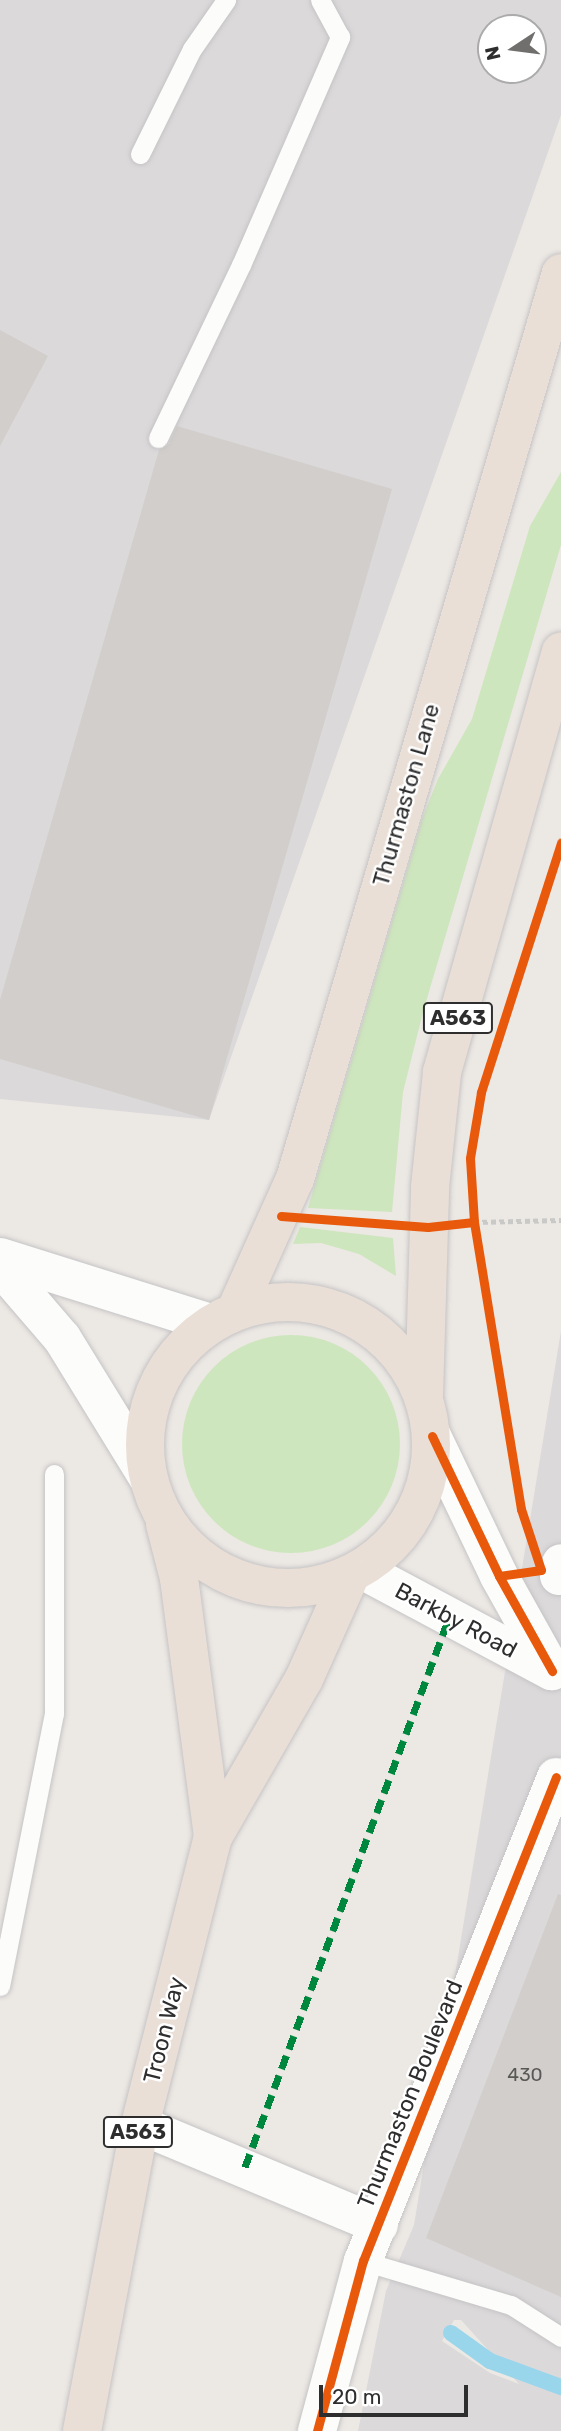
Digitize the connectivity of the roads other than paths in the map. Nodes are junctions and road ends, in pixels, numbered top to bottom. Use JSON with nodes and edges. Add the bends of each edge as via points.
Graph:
{"nodes":[{"id":1,"x":226,"y":0,"type":"edge"},
{"id":2,"x":320,"y":0,"type":"edge"},
{"id":3,"x":140,"y":154,"type":"dead end"},
{"id":4,"x":561,"y":273,"type":"edge"},
{"id":5,"x":554,"y":316,"type":"edge"},
{"id":6,"x":158,"y":438,"type":"dead end"},
{"id":7,"x":561,"y":651,"type":"edge"},
{"id":8,"x":0,"y":1257,"type":"edge"},
{"id":9,"x":0,"y":1266,"type":"edge"},
{"id":10,"x":223,"y":1316,"type":"junction"},
{"id":11,"x":424,"y":1396,"type":"junction"},
{"id":12,"x":432,"y":1437,"type":"junction"},
{"id":13,"x":54,"y":1474,"type":"dead end"},
{"id":14,"x":147,"y":1476,"type":"junction"},
{"id":15,"x":164,"y":1517,"type":"junction"},
{"id":16,"x":355,"y":1573,"type":"junction"},
{"id":17,"x":556,"y":1675,"type":"edge"},
{"id":18,"x":556,"y":1777,"type":"dead end"},
{"id":19,"x":213,"y":1837,"type":"junction"},
{"id":20,"x":0,"y":1986,"type":"edge"},
{"id":21,"x":140,"y":2125,"type":"junction"},
{"id":22,"x":379,"y":2225,"type":"junction"},
{"id":23,"x":363,"y":2261,"type":"junction"},
{"id":24,"x":561,"y":2337,"type":"edge"},
{"id":25,"x":82,"y":2431,"type":"edge"},
{"id":26,"x":317,"y":2431,"type":"edge"}],
"edges":[{"from":1,"to":3,"type":"lane","via":[[192,49]]},
{"from":2,"to":6,"type":"lane","via":[[341,37],[241,265]]},
{"from":4,"to":5,"type":"highway","name":"Thurmaston Lane"},
{"from":5,"to":10,"type":"highway","name":"Thurmaston Lane","via":[[295,1179]]},
{"from":7,"to":11,"type":"highway","number":"A563","via":[[442,1072],[430,1187]]},
{"from":8,"to":10,"type":"street"},
{"from":9,"to":14,"type":"street","via":[[62,1338]]},
{"from":10,"to":11,"type":"highway","via":[[280,1301],[326,1305],[367,1324],[402,1355]]},
{"from":10,"to":14,"type":"highway","via":[[178,1352],[155,1389],[145,1432]]},
{"from":11,"to":12,"type":"highway"},
{"from":12,"to":16,"type":"highway","via":[[430,1471],[421,1503],[403,1533]]},
{"from":12,"to":17,"type":"street","name":"Barkby Road","via":[[505,1586]]},
{"from":13,"to":20,"type":"lane","via":[[54,1714]]},
{"from":14,"to":15,"type":"highway"},
{"from":15,"to":16,"type":"highway","via":[[190,1551],[225,1575],[256,1584],[308,1588]]},
{"from":15,"to":19,"type":"highway","name":"Troon Way","number":"A563","via":[[179,1578]]},
{"from":16,"to":17,"type":"street","name":"Barkby Road"},
{"from":16,"to":19,"type":"highway","name":"Troon Way","number":"A563","via":[[304,1679]]},
{"from":18,"to":22,"type":"street","name":"Thurmaston Boulevard"},
{"from":19,"to":21,"type":"highway","name":"Troon Way","number":"A563"},
{"from":21,"to":22,"type":"street"},
{"from":21,"to":25,"type":"highway","name":"Troon Way","number":"A563"},
{"from":22,"to":23,"type":"street","name":"Thurmaston Boulevard"},
{"from":23,"to":24,"type":"lane","via":[[511,2305]]},
{"from":23,"to":26,"type":"street","name":"Thurmaston Boulevard"}]}
